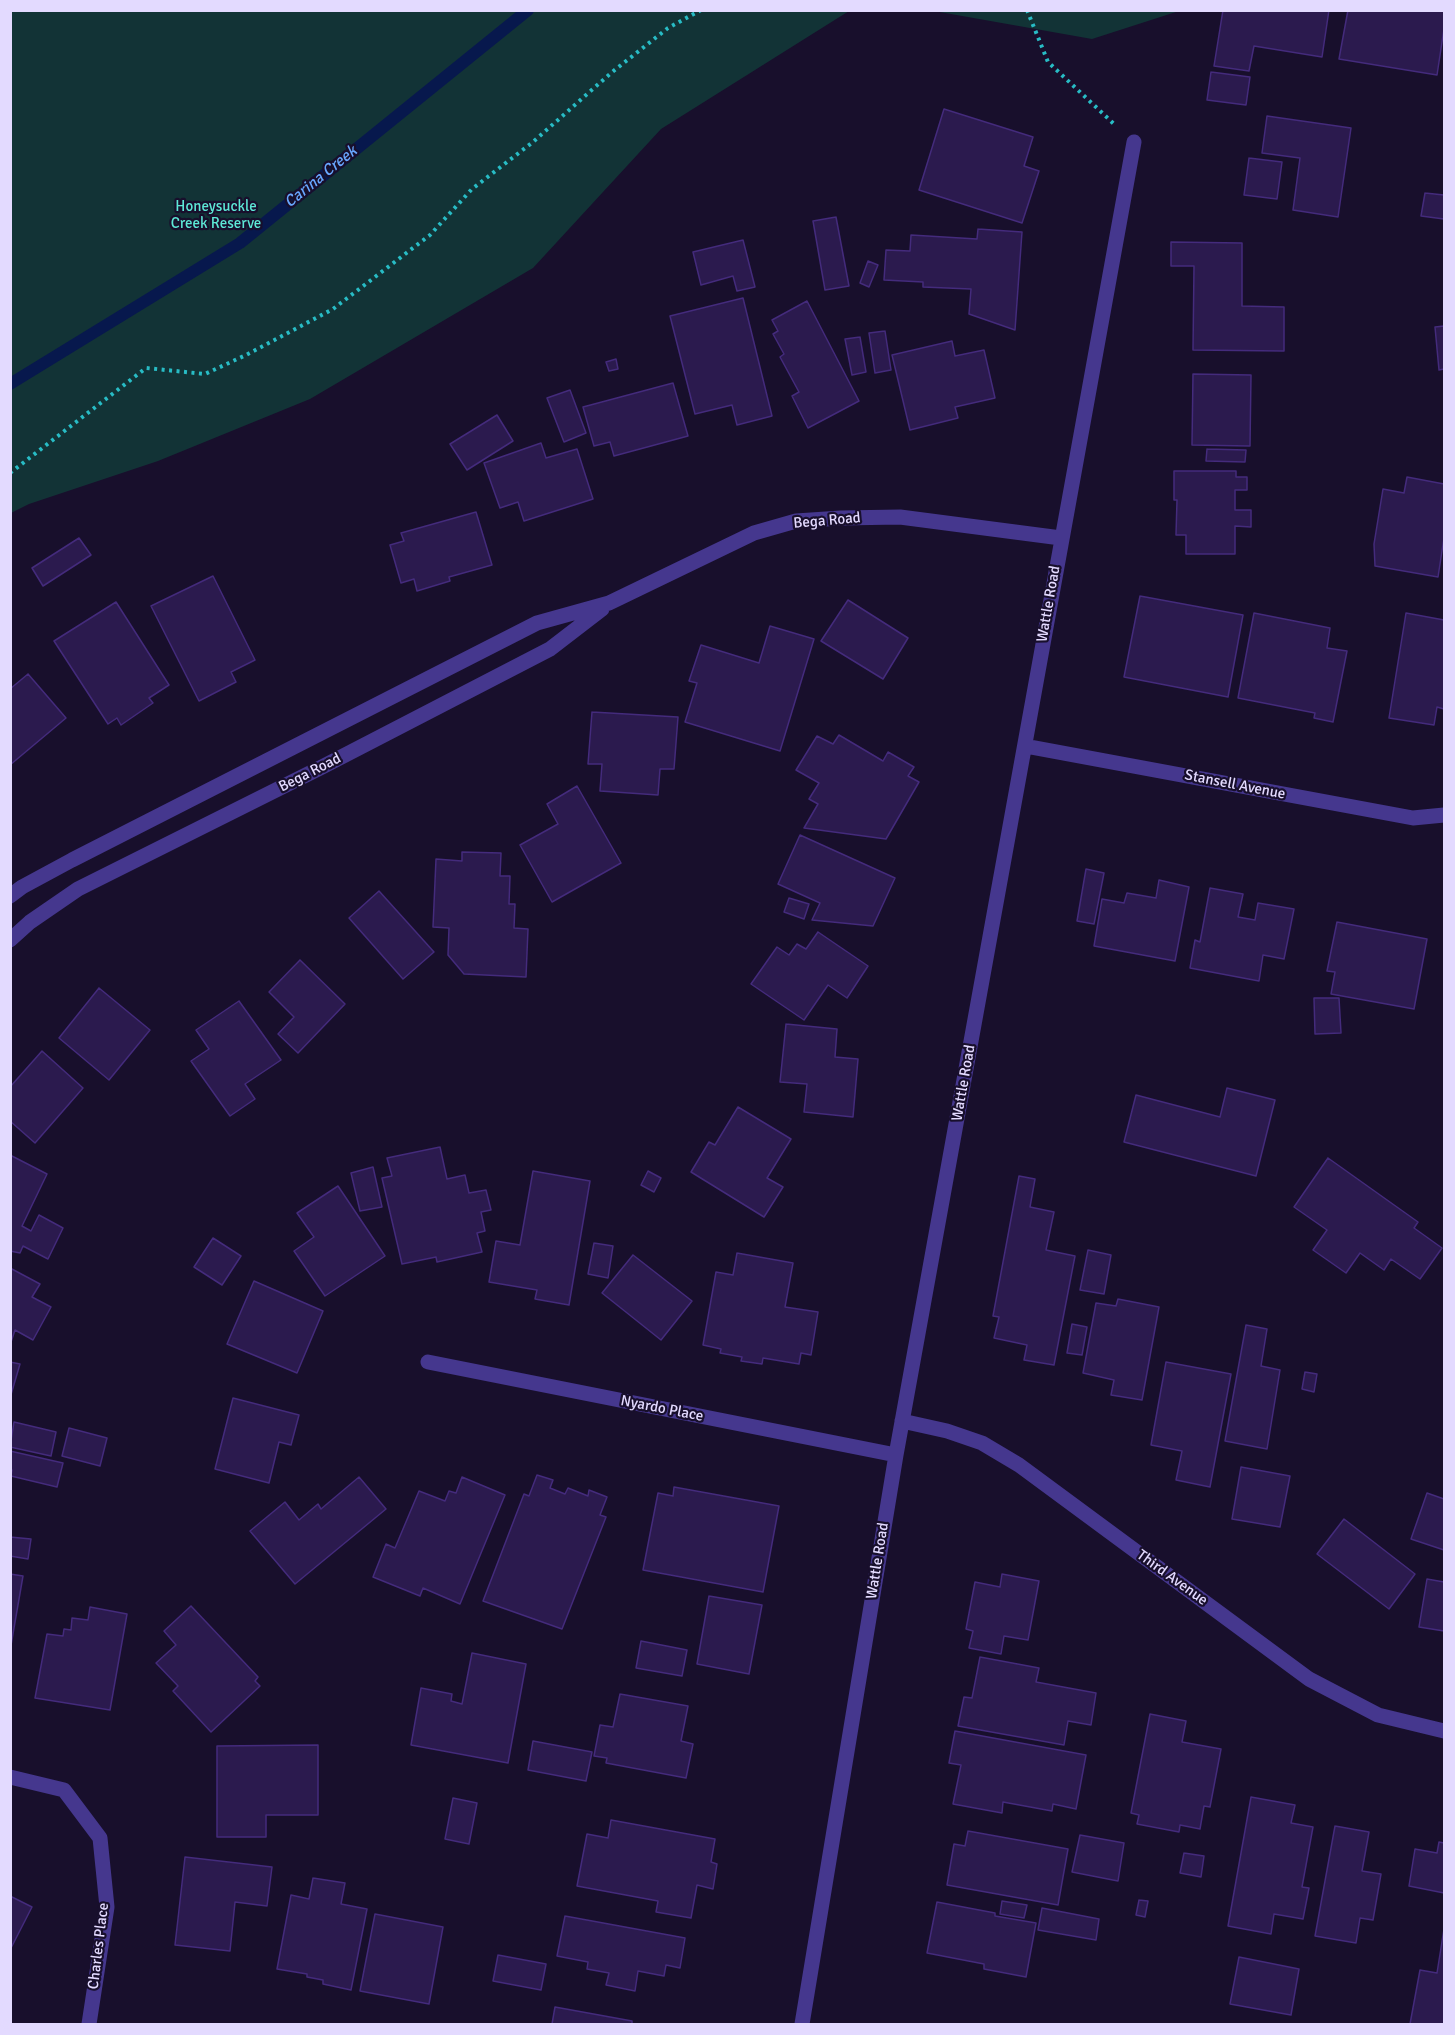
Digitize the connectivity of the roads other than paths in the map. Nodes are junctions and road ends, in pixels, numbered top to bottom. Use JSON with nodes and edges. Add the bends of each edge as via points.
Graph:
{"nodes":[{"id":1,"x":1134,"y":142,"type":"road end"},
{"id":2,"x":1061,"y":538,"type":"junction"},
{"id":3,"x":609,"y":603,"type":"junction"},
{"id":4,"x":1025,"y":746,"type":"junction"},
{"id":5,"x":1444,"y":815,"type":"edge"},
{"id":6,"x":10,"y":896,"type":"edge"},
{"id":7,"x":10,"y":940,"type":"edge"},
{"id":8,"x":428,"y":1362,"type":"dead end"},
{"id":9,"x":902,"y":1421,"type":"junction"},
{"id":10,"x":896,"y":1455,"type":"junction"},
{"id":11,"x":1444,"y":1731,"type":"edge"},
{"id":12,"x":10,"y":1777,"type":"edge"},
{"id":13,"x":88,"y":2025,"type":"edge"},
{"id":14,"x":802,"y":2025,"type":"edge"}],
"edges":[{"from":1,"to":2,"type":"street","name":"Wattle Road"},
{"from":2,"to":3,"type":"street","name":"Bega Road","via":[[900,517],[796,521],[754,533]]},
{"from":2,"to":4,"type":"street","name":"Wattle Road"},
{"from":3,"to":6,"type":"street","name":"Bega Road","via":[[537,623],[72,860]]},
{"from":3,"to":7,"type":"street","name":"Bega Road","via":[[550,649],[78,889]]},
{"from":4,"to":5,"type":"street","name":"Stansell Avenue","via":[[1413,818]]},
{"from":4,"to":9,"type":"street","name":"Wattle Road"},
{"from":8,"to":10,"type":"street","name":"Nyardo Place"},
{"from":9,"to":10,"type":"street","name":"Wattle Road"},
{"from":9,"to":11,"type":"street","name":"Third Avenue","via":[[982,1443],[1019,1465],[1309,1679],[1378,1714]]},
{"from":10,"to":14,"type":"street","name":"Wattle Road"},
{"from":12,"to":13,"type":"street","name":"Charles Place","via":[[64,1790],[100,1838],[107,1907]]}]}
